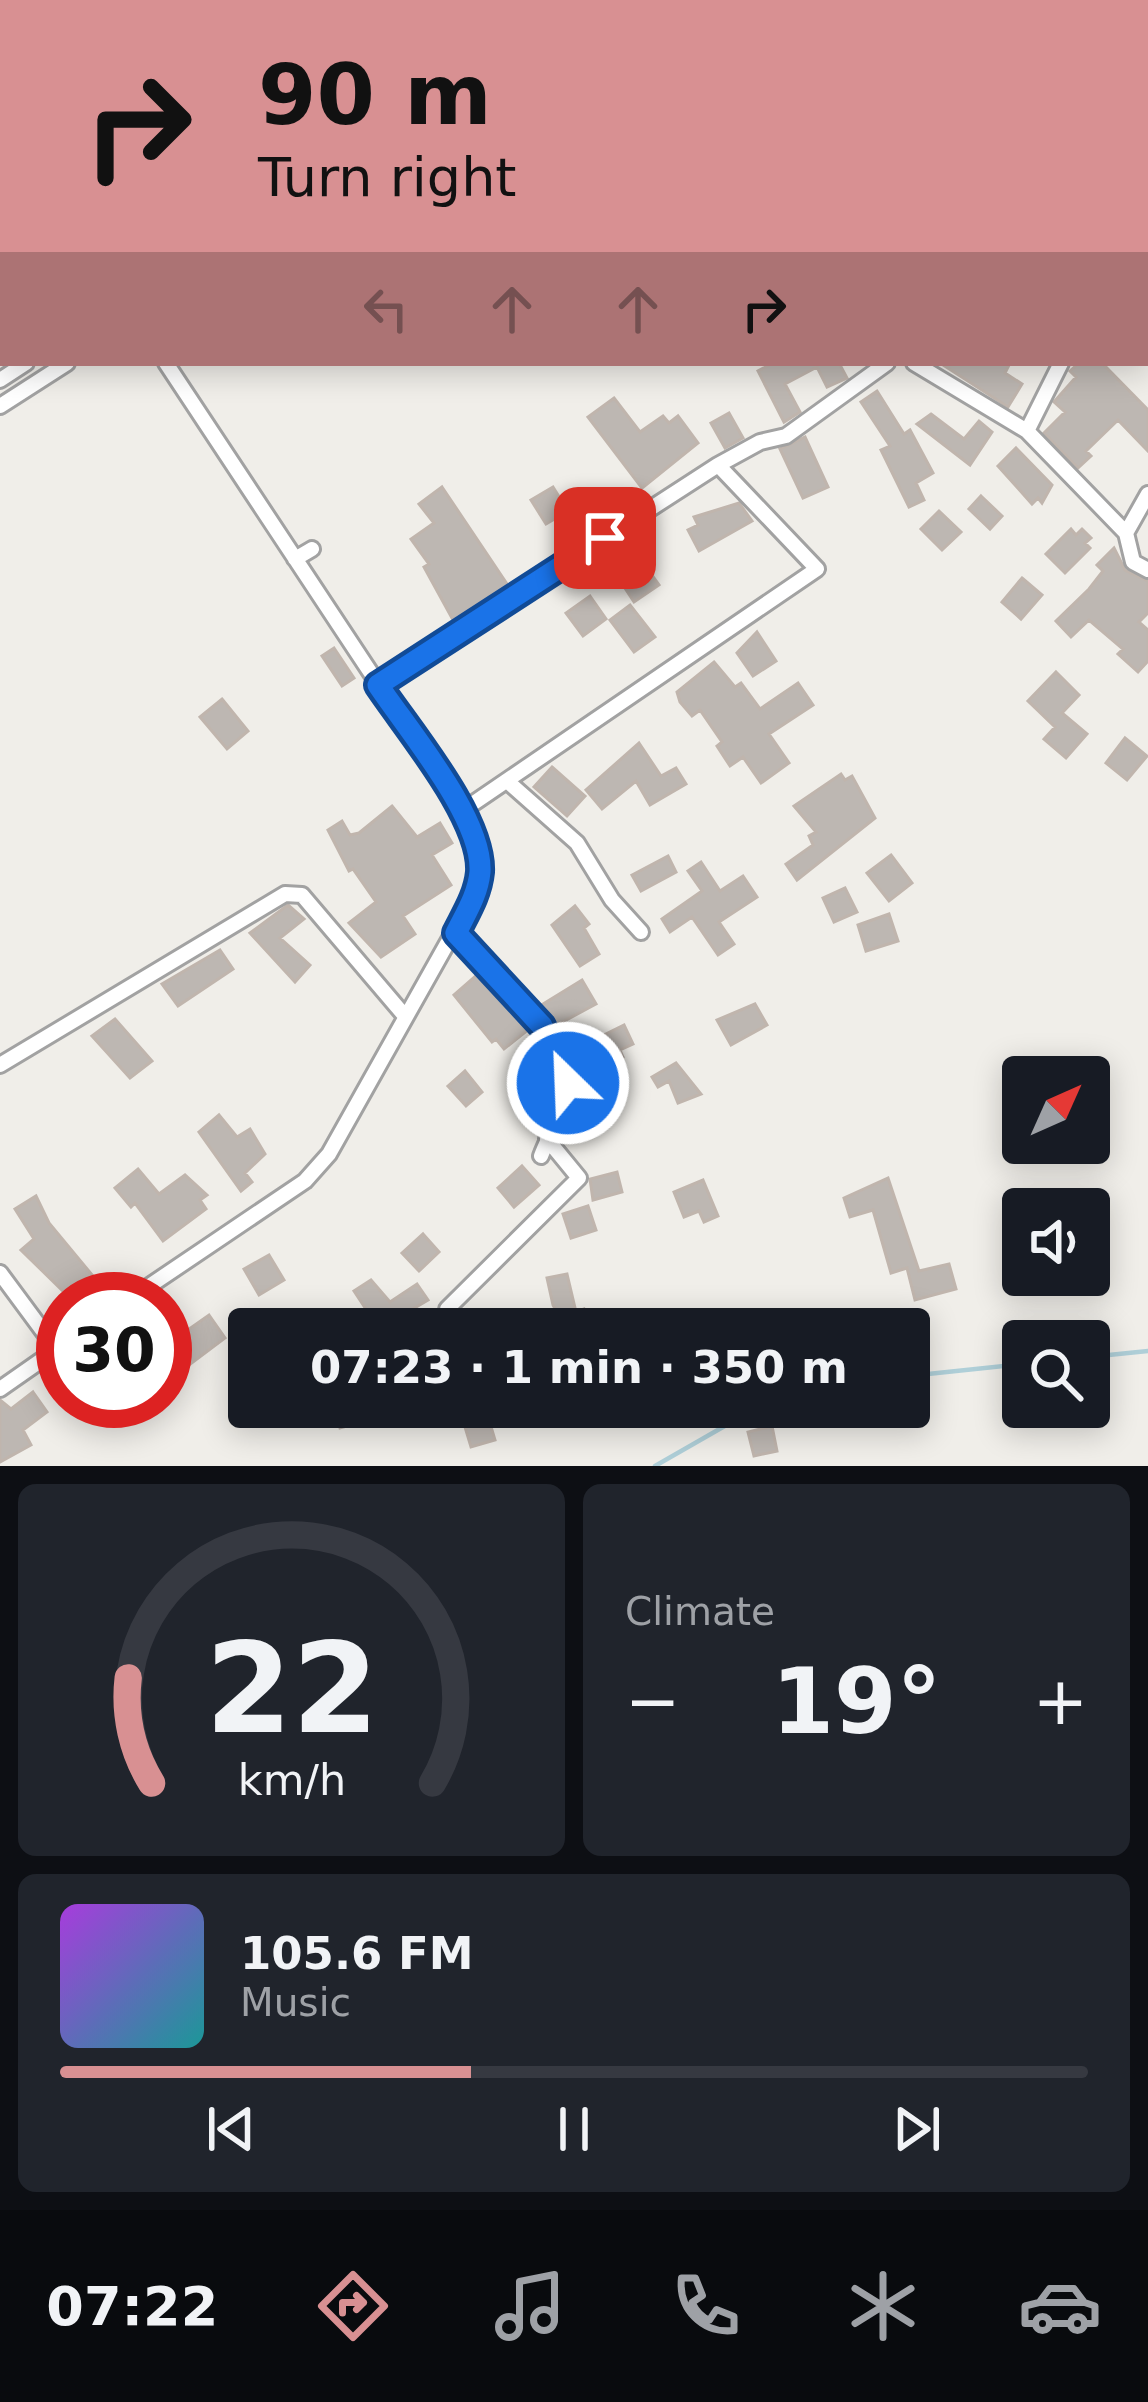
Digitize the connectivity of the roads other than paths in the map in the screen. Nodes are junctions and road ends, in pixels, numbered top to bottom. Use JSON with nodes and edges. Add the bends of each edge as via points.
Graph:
{"nodes":[{"id":1,"x":62,"y":366,"type":"edge"},
{"id":2,"x":168,"y":366,"type":"edge"},
{"id":3,"x":883,"y":366,"type":"edge"},
{"id":4,"x":919,"y":366,"type":"edge"},
{"id":5,"x":1060,"y":366,"type":"edge"},
{"id":6,"x":0,"y":406,"type":"edge"},
{"id":7,"x":1027,"y":431,"type":"junction"},
{"id":8,"x":718,"y":465,"type":"junction"},
{"id":9,"x":1148,"y":494,"type":"edge"},
{"id":10,"x":1126,"y":533,"type":"junction"},
{"id":11,"x":312,"y":550,"type":"dead end"},
{"id":12,"x":295,"y":559,"type":"junction"},
{"id":13,"x":1148,"y":570,"type":"edge"},
{"id":14,"x":378,"y":685,"type":"junction"},
{"id":15,"x":507,"y":781,"type":"junction"},
{"id":16,"x":462,"y":811,"type":"junction"},
{"id":17,"x":640,"y":932,"type":"dead end"},
{"id":18,"x":456,"y":933,"type":"junction"},
{"id":19,"x":404,"y":1015,"type":"junction"},
{"id":20,"x":0,"y":1065,"type":"edge"},
{"id":21,"x":548,"y":1139,"type":"junction"},
{"id":22,"x":541,"y":1156,"type":"dead end"},
{"id":23,"x":170,"y":1272,"type":"edge"},
{"id":24,"x":0,"y":1274,"type":"edge"},
{"id":25,"x":448,"y":1308,"type":"edge"},
{"id":26,"x":36,"y":1318,"type":"edge"},
{"id":27,"x":36,"y":1364,"type":"edge"},
{"id":28,"x":0,"y":1389,"type":"edge"}],
"edges":[{"from":1,"to":6,"type":"street"},
{"from":2,"to":12,"type":"street"},
{"from":3,"to":8,"type":"street","via":[[786,436]]},
{"from":4,"to":7,"type":"street"},
{"from":5,"to":7,"type":"street"},
{"from":7,"to":10,"type":"street"},
{"from":8,"to":14,"type":"street"},
{"from":8,"to":15,"type":"street","via":[[817,569]]},
{"from":9,"to":10,"type":"street"},
{"from":10,"to":13,"type":"street","via":[[1133,562]]},
{"from":11,"to":12,"type":"street"},
{"from":12,"to":14,"type":"street"},
{"from":14,"to":16,"type":"street"},
{"from":15,"to":16,"type":"street"},
{"from":15,"to":17,"type":"street","via":[[577,843]]},
{"from":16,"to":18,"type":"street","via":[[481,867]]},
{"from":18,"to":19,"type":"street"},
{"from":18,"to":21,"type":"street","via":[[559,1054],[568,1083]]},
{"from":19,"to":20,"type":"street","via":[[302,895],[285,894]]},
{"from":19,"to":23,"type":"street","via":[[352,1118],[305,1180]]},
{"from":21,"to":22,"type":"street"},
{"from":21,"to":25,"type":"street","via":[[578,1178]]},
{"from":24,"to":26,"type":"street"},
{"from":27,"to":28,"type":"street"}]}
